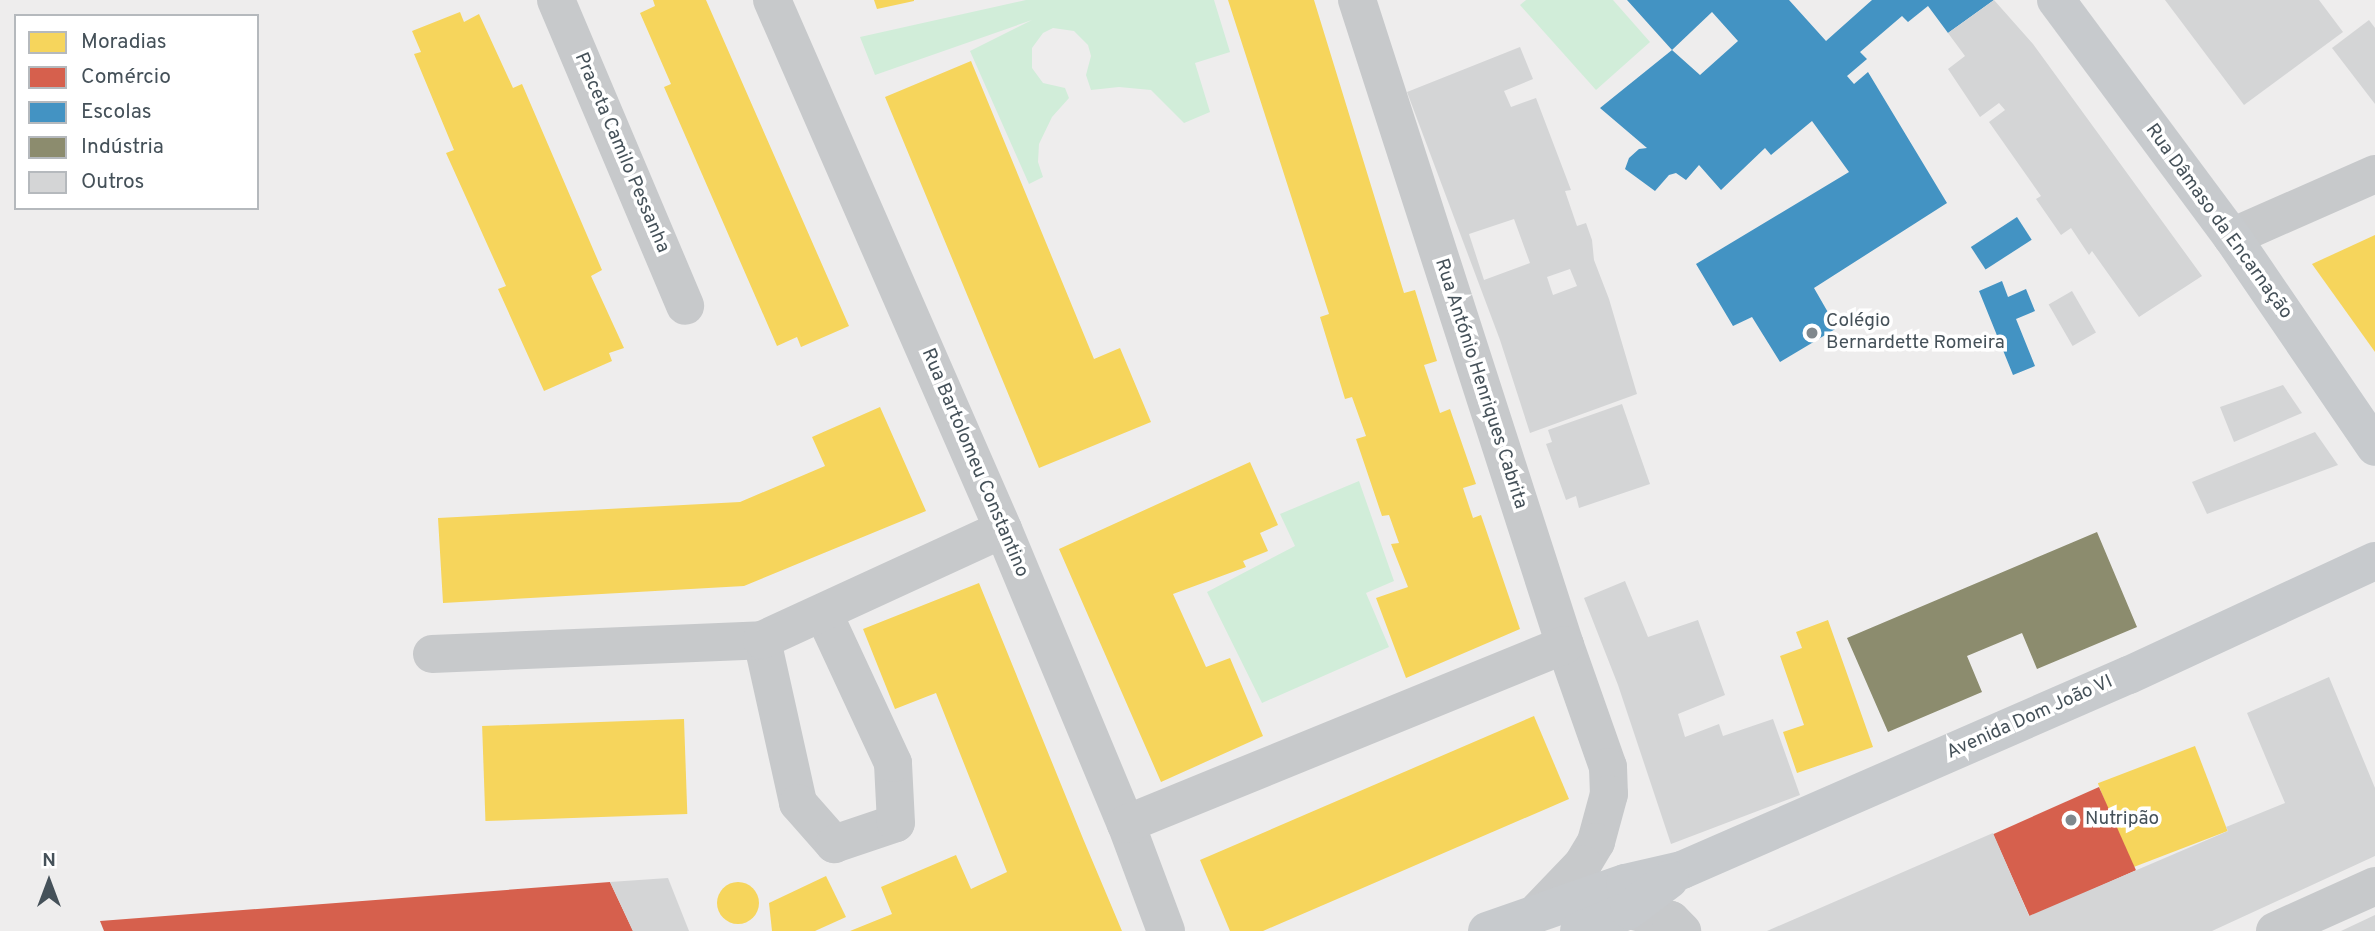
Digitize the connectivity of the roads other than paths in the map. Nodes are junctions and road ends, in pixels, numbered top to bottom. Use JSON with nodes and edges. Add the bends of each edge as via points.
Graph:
{"nodes":[{"id":1,"x":556,"y":0,"type":"edge"},
{"id":2,"x":772,"y":0,"type":"edge"},
{"id":3,"x":1356,"y":0,"type":"edge"},
{"id":4,"x":2056,"y":0,"type":"edge"},
{"id":5,"x":2375,"y":174,"type":"edge"},
{"id":6,"x":2232,"y":237,"type":"junction"},
{"id":7,"x":685,"y":306,"type":"dead end"},
{"id":8,"x":2375,"y":447,"type":"edge"},
{"id":9,"x":1003,"y":529,"type":"junction"},
{"id":10,"x":2375,"y":561,"type":"edge"},
{"id":11,"x":823,"y":612,"type":"junction"},
{"id":12,"x":762,"y":640,"type":"junction"},
{"id":13,"x":1565,"y":645,"type":"junction"},
{"id":14,"x":432,"y":654,"type":"dead end"},
{"id":15,"x":1126,"y":824,"type":"junction"},
{"id":16,"x":1682,"y":870,"type":"junction"},
{"id":17,"x":2375,"y":886,"type":"edge"},
{"id":18,"x":1629,"y":911,"type":"junction"},
{"id":19,"x":1536,"y":913,"type":"junction"},
{"id":20,"x":1166,"y":931,"type":"edge"},
{"id":21,"x":1487,"y":931,"type":"edge"},
{"id":22,"x":1579,"y":931,"type":"edge"},
{"id":23,"x":1682,"y":931,"type":"edge"},
{"id":24,"x":2275,"y":931,"type":"edge"}],
"edges":[{"from":1,"to":7,"type":"street","name":"Praceta Camilo Pessanha"},
{"from":2,"to":9,"type":"street","name":"Rua Bartolomeu Constantino"},
{"from":3,"to":13,"type":"street","name":"Rua António Henriques Cabrita"},
{"from":4,"to":6,"type":"main road","name":"Rua Dâmaso da Encarnação"},
{"from":5,"to":6,"type":"street"},
{"from":6,"to":8,"type":"main road","name":"Rua Dâmaso da Encarnação"},
{"from":9,"to":11,"type":"street"},
{"from":9,"to":15,"type":"street","name":"Rua Bartolomeu Constantino"},
{"from":10,"to":16,"type":"main road","name":"Avenida Dom João VI","via":[[2129,675]]},
{"from":11,"to":12,"type":"street"},
{"from":11,"to":12,"type":"street","via":[[893,764],[896,823],[834,844],[798,803]]},
{"from":12,"to":14,"type":"street"},
{"from":13,"to":15,"type":"street"},
{"from":13,"to":19,"type":"street","name":"Rua António Henriques Cabrita","via":[[1608,767],[1609,794],[1596,842],[1583,864]]},
{"from":15,"to":20,"type":"street","name":"Rua Bartolomeu Constantino"},
{"from":16,"to":18,"type":"main road","name":"Avenida Dom João VI"},
{"from":16,"to":19,"type":"main road","name":"Avenida Dom João VI","via":[[1625,883]]},
{"from":17,"to":24,"type":"street"},
{"from":18,"to":22,"type":"main road","name":"Avenida Dom João VI"},
{"from":18,"to":23,"type":"street","via":[[1671,919]]},
{"from":19,"to":21,"type":"main road","name":"Avenida Dom João VI"}]}
